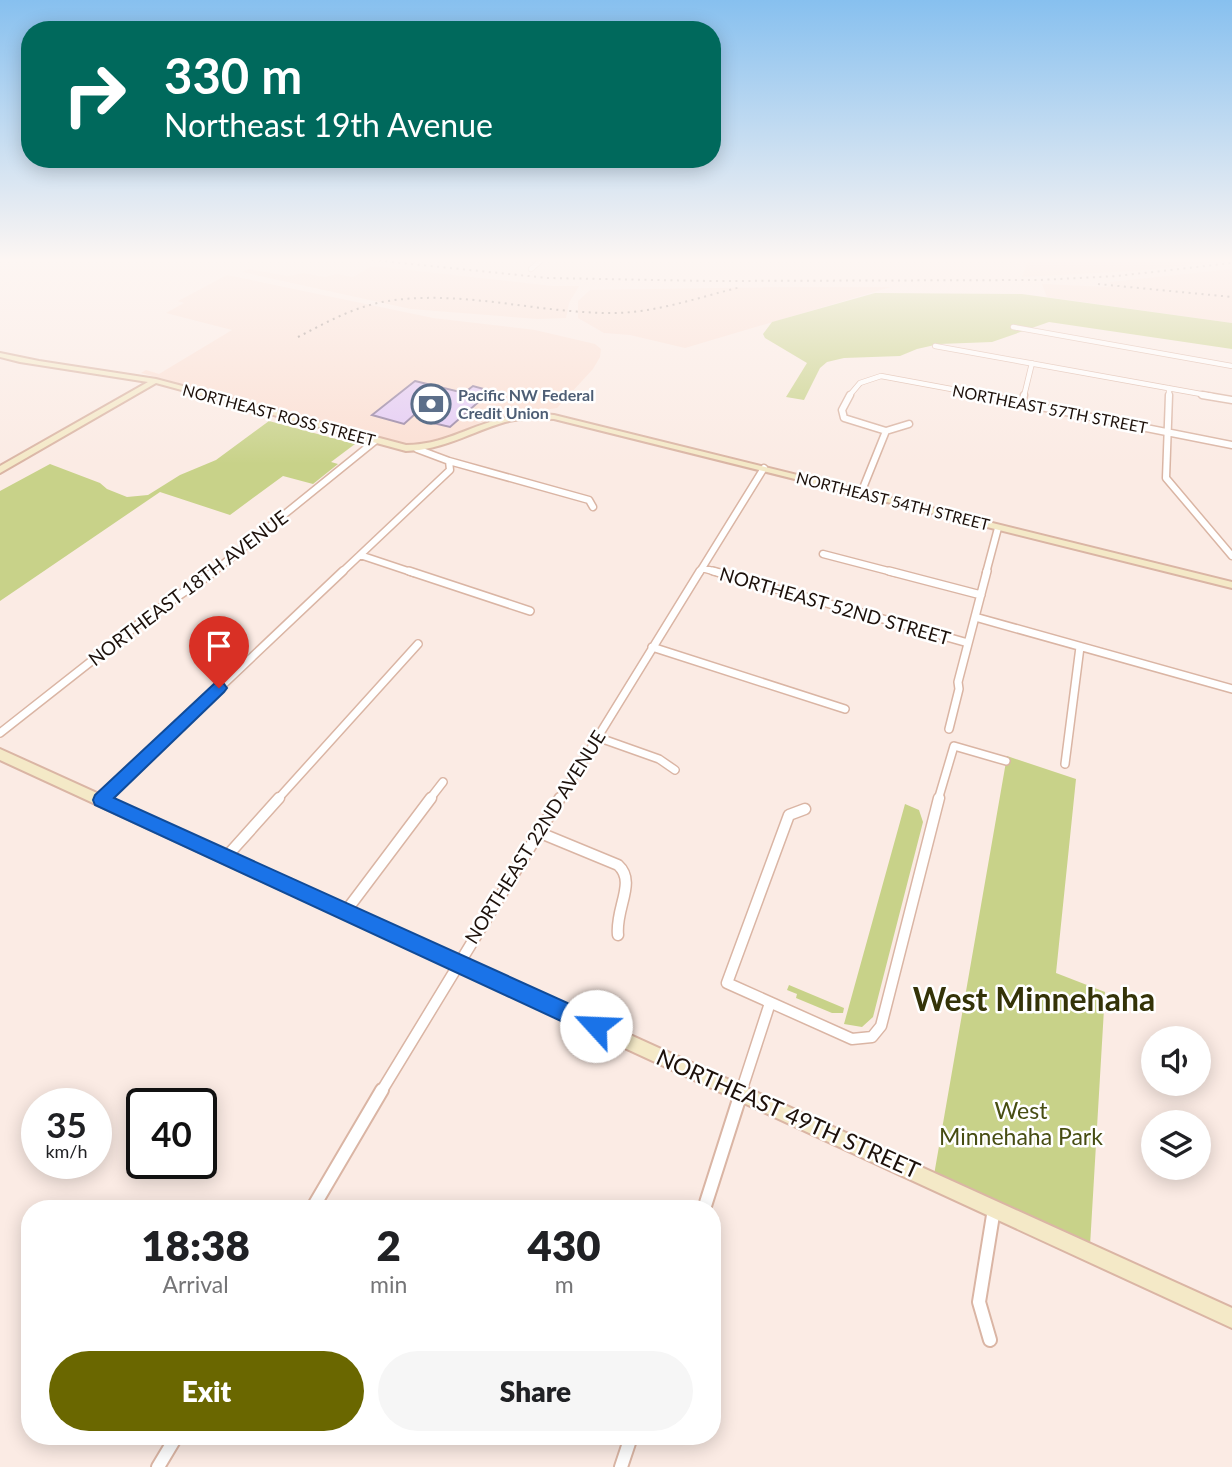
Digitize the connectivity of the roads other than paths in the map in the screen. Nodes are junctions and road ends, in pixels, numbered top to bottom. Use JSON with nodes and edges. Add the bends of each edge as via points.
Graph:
{"nodes":[{"id":1,"x":1013,"y":327,"type":"dead end"},
{"id":2,"x":935,"y":346,"type":"dead end"},
{"id":3,"x":0,"y":355,"type":"edge"},
{"id":4,"x":1032,"y":363,"type":"junction"},
{"id":5,"x":1232,"y":366,"type":"edge"},
{"id":6,"x":156,"y":381,"type":"junction"},
{"id":7,"x":1169,"y":388,"type":"junction"},
{"id":8,"x":1232,"y":400,"type":"edge"},
{"id":9,"x":1023,"y":404,"type":"junction"},
{"id":10,"x":554,"y":417,"type":"joint"},
{"id":11,"x":909,"y":424,"type":"dead end"},
{"id":12,"x":886,"y":431,"type":"junction"},
{"id":13,"x":1168,"y":433,"type":"junction"},
{"id":14,"x":375,"y":441,"type":"junction"},
{"id":15,"x":1232,"y":445,"type":"edge"},
{"id":16,"x":417,"y":449,"type":"junction"},
{"id":17,"x":449,"y":461,"type":"junction"},
{"id":18,"x":764,"y":468,"type":"junction"},
{"id":19,"x":0,"y":470,"type":"edge"},
{"id":20,"x":861,"y":493,"type":"junction"},
{"id":21,"x":593,"y":507,"type":"dead end"},
{"id":22,"x":998,"y":528,"type":"junction"},
{"id":23,"x":823,"y":554,"type":"dead end"},
{"id":24,"x":360,"y":555,"type":"junction"},
{"id":25,"x":1232,"y":556,"type":"edge"},
{"id":26,"x":702,"y":568,"type":"junction"},
{"id":27,"x":1232,"y":585,"type":"edge"},
{"id":28,"x":981,"y":595,"type":"junction"},
{"id":29,"x":530,"y":611,"type":"dead end"},
{"id":30,"x":975,"y":617,"type":"junction"},
{"id":31,"x":968,"y":643,"type":"junction"},
{"id":32,"x":418,"y":644,"type":"dead end"},
{"id":33,"x":1080,"y":647,"type":"junction"},
{"id":34,"x":652,"y":648,"type":"junction"},
{"id":35,"x":1232,"y":689,"type":"edge"},
{"id":36,"x":845,"y":709,"type":"dead end"},
{"id":37,"x":949,"y":729,"type":"dead end"},
{"id":38,"x":0,"y":733,"type":"edge"},
{"id":39,"x":597,"y":737,"type":"junction"},
{"id":40,"x":0,"y":754,"type":"edge"},
{"id":41,"x":1006,"y":761,"type":"dead end"},
{"id":42,"x":1065,"y":764,"type":"dead end"},
{"id":43,"x":675,"y":769,"type":"dead end"},
{"id":44,"x":443,"y":782,"type":"dead end"},
{"id":45,"x":101,"y":800,"type":"junction"},
{"id":46,"x":805,"y":809,"type":"dead end"},
{"id":47,"x":538,"y":832,"type":"junction"},
{"id":48,"x":227,"y":856,"type":"junction"},
{"id":49,"x":346,"y":911,"type":"junction"},
{"id":50,"x":618,"y":935,"type":"dead end"},
{"id":51,"x":458,"y":963,"type":"junction"},
{"id":52,"x":770,"y":1003,"type":"junction"},
{"id":53,"x":741,"y":1093,"type":"junction"},
{"id":54,"x":317,"y":1200,"type":"edge"},
{"id":55,"x":707,"y":1200,"type":"edge"},
{"id":56,"x":995,"y":1208,"type":"junction"},
{"id":57,"x":1232,"y":1318,"type":"edge"},
{"id":58,"x":990,"y":1340,"type":"dead end"},
{"id":59,"x":171,"y":1445,"type":"edge"},
{"id":60,"x":628,"y":1445,"type":"edge"},
{"id":61,"x":158,"y":1467,"type":"edge"},
{"id":62,"x":621,"y":1467,"type":"edge"}],
"edges":[{"from":1,"to":5,"type":"street"},
{"from":2,"to":4,"type":"street"},
{"from":3,"to":6,"type":"street","name":"NORTHEAST ROSS STREET","via":[[48,367]]},
{"from":4,"to":7,"type":"street"},
{"from":4,"to":9,"type":"street"},
{"from":6,"to":14,"type":"street","name":"NORTHEAST ROSS STREET"},
{"from":6,"to":19,"type":"street"},
{"from":7,"to":8,"type":"street"},
{"from":7,"to":13,"type":"street"},
{"from":9,"to":12,"type":"street","name":"NORTHEAST 57TH STREET","via":[[892,377],[868,377],[856,384],[842,413],[853,422]]},
{"from":9,"to":13,"type":"street","name":"NORTHEAST 57TH STREET"},
{"from":10,"to":16,"type":"street","name":"NORTHEAST ROSS STREET","via":[[505,420],[447,444]]},
{"from":10,"to":18,"type":"street","name":"NORTHEAST 54TH STREET"},
{"from":11,"to":12,"type":"street"},
{"from":12,"to":20,"type":"street"},
{"from":13,"to":15,"type":"street","name":"NORTHEAST 57TH STREET"},
{"from":13,"to":25,"type":"street","via":[[1166,478]]},
{"from":14,"to":16,"type":"street","name":"NORTHEAST ROSS STREET"},
{"from":14,"to":38,"type":"street","name":"NORTHEAST 18TH AVENUE","via":[[218,569],[150,615]]},
{"from":16,"to":17,"type":"street"},
{"from":17,"to":21,"type":"street","via":[[589,500]]},
{"from":17,"to":24,"type":"street","via":[[450,470]]},
{"from":18,"to":20,"type":"street","name":"NORTHEAST 54TH STREET"},
{"from":18,"to":26,"type":"street","name":"NORTHEAST 22ND AVENUE"},
{"from":20,"to":22,"type":"street","name":"NORTHEAST 54TH STREET"},
{"from":22,"to":27,"type":"street","name":"NORTHEAST 54TH STREET"},
{"from":22,"to":28,"type":"street"},
{"from":23,"to":28,"type":"street"},
{"from":24,"to":29,"type":"street"},
{"from":24,"to":45,"type":"street"},
{"from":26,"to":31,"type":"street","name":"NORTHEAST 52ND STREET"},
{"from":26,"to":34,"type":"street","name":"NORTHEAST 22ND AVENUE"},
{"from":28,"to":30,"type":"street"},
{"from":30,"to":31,"type":"street"},
{"from":30,"to":33,"type":"street"},
{"from":31,"to":37,"type":"street"},
{"from":32,"to":48,"type":"street"},
{"from":33,"to":35,"type":"street"},
{"from":33,"to":42,"type":"street"},
{"from":34,"to":36,"type":"street"},
{"from":34,"to":39,"type":"street","name":"NORTHEAST 22ND AVENUE"},
{"from":39,"to":43,"type":"street"},
{"from":39,"to":47,"type":"street","name":"NORTHEAST 22ND AVENUE"},
{"from":40,"to":45,"type":"street","name":"NORTHEAST 49TH STREET"},
{"from":41,"to":52,"type":"street","via":[[963,747],[951,749],[881,1026],[873,1037],[852,1039]]},
{"from":44,"to":49,"type":"street"},
{"from":45,"to":48,"type":"street","name":"NORTHEAST 49TH STREET"},
{"from":46,"to":52,"type":"street","via":[[789,815],[727,983]]},
{"from":47,"to":50,"type":"street","via":[[626,872],[629,883],[618,910]]},
{"from":47,"to":51,"type":"street","name":"NORTHEAST 22ND AVENUE"},
{"from":48,"to":49,"type":"street","name":"NORTHEAST 49TH STREET"},
{"from":49,"to":51,"type":"street","name":"NORTHEAST 49TH STREET"},
{"from":51,"to":53,"type":"street","name":"NORTHEAST 49TH STREET"},
{"from":51,"to":54,"type":"street","name":"NORTHEAST 22ND AVENUE"},
{"from":52,"to":53,"type":"street"},
{"from":53,"to":55,"type":"street"},
{"from":53,"to":56,"type":"street","name":"NORTHEAST 49TH STREET"},
{"from":56,"to":57,"type":"street","name":"NORTHEAST 49TH STREET"},
{"from":56,"to":58,"type":"street","via":[[979,1302]]},
{"from":59,"to":61,"type":"street"},
{"from":60,"to":62,"type":"street"}]}
